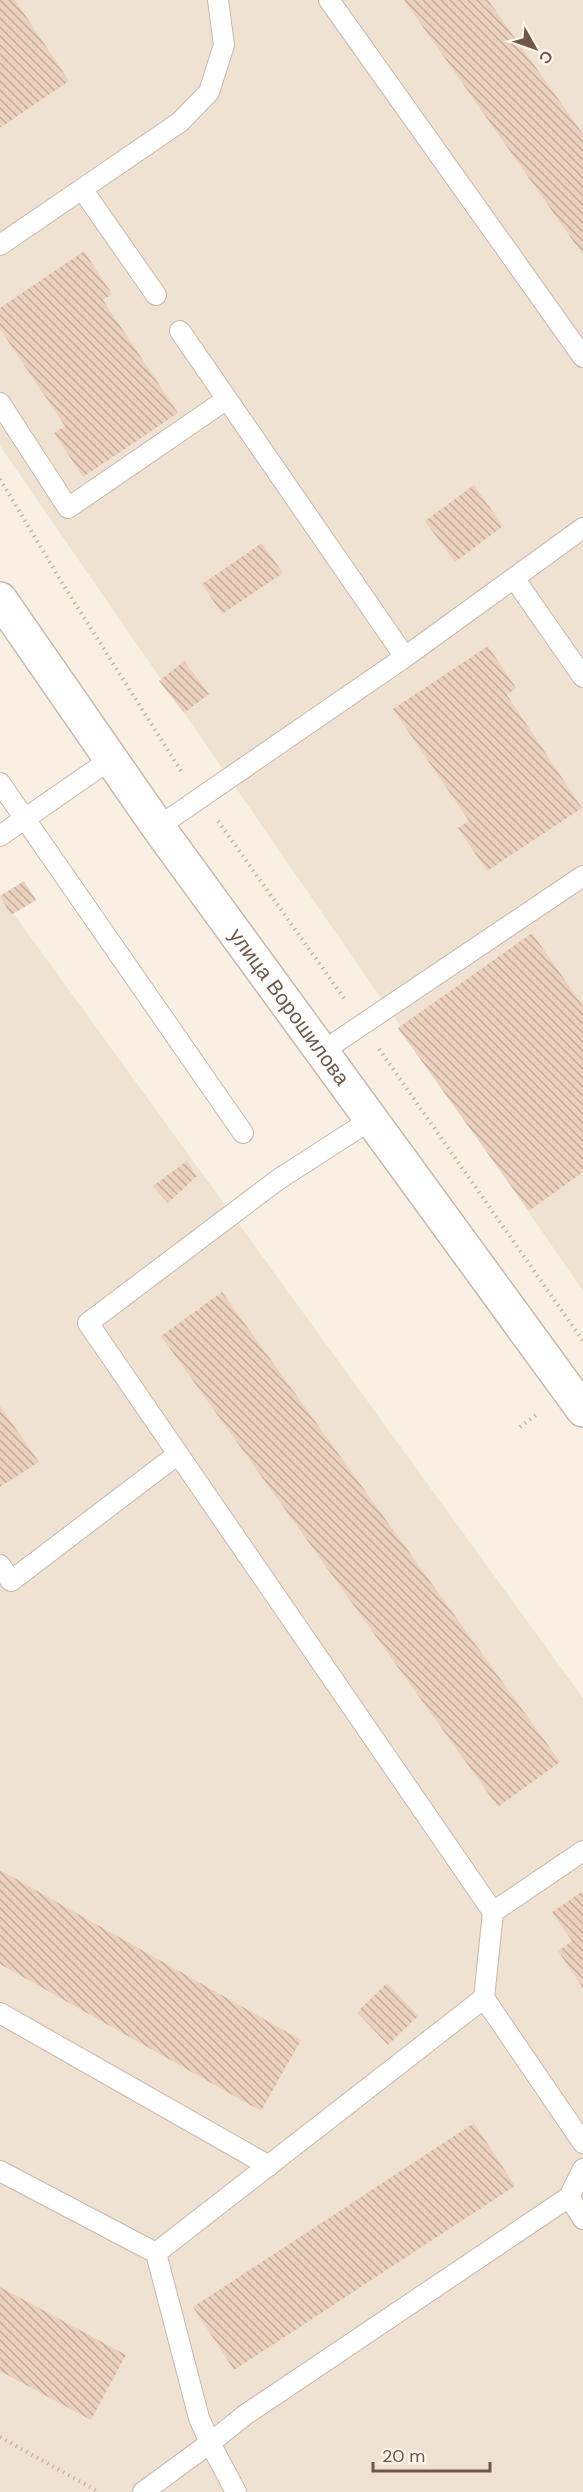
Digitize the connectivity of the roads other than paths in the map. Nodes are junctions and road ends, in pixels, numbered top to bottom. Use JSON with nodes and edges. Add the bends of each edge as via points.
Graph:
{"nodes":[{"id":1,"x":218,"y":0,"type":"edge"},
{"id":2,"x":329,"y":0,"type":"edge"},
{"id":3,"x":82,"y":189,"type":"junction"},
{"id":4,"x":0,"y":245,"type":"edge"},
{"id":5,"x":156,"y":295,"type":"dead end"},
{"id":6,"x":180,"y":331,"type":"dead end"},
{"id":7,"x":583,"y":357,"type":"edge"},
{"id":8,"x":227,"y":399,"type":"junction"},
{"id":9,"x":0,"y":403,"type":"edge"},
{"id":10,"x":583,"y":528,"type":"edge"},
{"id":11,"x":514,"y":578,"type":"junction"},
{"id":12,"x":0,"y":599,"type":"edge"},
{"id":13,"x":405,"y":657,"type":"junction"},
{"id":14,"x":583,"y":677,"type":"edge"},
{"id":15,"x":111,"y":759,"type":"junction"},
{"id":16,"x":0,"y":783,"type":"edge"},
{"id":17,"x":26,"y":818,"type":"junction"},
{"id":18,"x":158,"y":827,"type":"junction"},
{"id":19,"x":0,"y":836,"type":"edge"},
{"id":20,"x":583,"y":876,"type":"edge"},
{"id":21,"x":323,"y":1051,"type":"junction"},
{"id":22,"x":372,"y":1119,"type":"junction"},
{"id":23,"x":243,"y":1133,"type":"dead end"},
{"id":24,"x":583,"y":1410,"type":"edge"},
{"id":25,"x":178,"y":1454,"type":"junction"},
{"id":26,"x":4,"y":1578,"type":"edge"},
{"id":27,"x":583,"y":1851,"type":"edge"},
{"id":28,"x":493,"y":1912,"type":"junction"},
{"id":29,"x":484,"y":1998,"type":"junction"},
{"id":30,"x":0,"y":2013,"type":"edge"},
{"id":31,"x":583,"y":2143,"type":"edge"},
{"id":32,"x":268,"y":2166,"type":"junction"},
{"id":33,"x":583,"y":2169,"type":"edge"},
{"id":34,"x":0,"y":2171,"type":"edge"},
{"id":35,"x":570,"y":2197,"type":"junction"},
{"id":36,"x":583,"y":2219,"type":"edge"},
{"id":37,"x":156,"y":2253,"type":"junction"},
{"id":38,"x":210,"y":2443,"type":"junction"},
{"id":39,"x":143,"y":2492,"type":"edge"},
{"id":40,"x":236,"y":2492,"type":"edge"}],
"edges":[{"from":1,"to":3,"type":"lane","via":[[224,45],[209,92],[180,122]]},
{"from":2,"to":7,"type":"lane"},
{"from":3,"to":4,"type":"lane"},
{"from":3,"to":5,"type":"lane"},
{"from":6,"to":8,"type":"lane"},
{"from":8,"to":9,"type":"lane","via":[[68,508]]},
{"from":8,"to":13,"type":"lane"},
{"from":10,"to":11,"type":"lane"},
{"from":11,"to":13,"type":"lane"},
{"from":11,"to":14,"type":"lane"},
{"from":12,"to":15,"type":"street","name":"улица Ворошилова"},
{"from":13,"to":18,"type":"lane"},
{"from":15,"to":17,"type":"lane"},
{"from":15,"to":18,"type":"street","name":"улица Ворошилова"},
{"from":16,"to":17,"type":"lane"},
{"from":17,"to":19,"type":"lane"},
{"from":17,"to":23,"type":"lane"},
{"from":18,"to":21,"type":"street","name":"улица Ворошилова"},
{"from":20,"to":21,"type":"lane"},
{"from":21,"to":22,"type":"street","name":"улица Ворошилова"},
{"from":22,"to":24,"type":"street","name":"улица Ворошилова"},
{"from":22,"to":25,"type":"lane","via":[[279,1179],[88,1323]]},
{"from":25,"to":26,"type":"lane"},
{"from":25,"to":28,"type":"lane"},
{"from":27,"to":28,"type":"lane"},
{"from":28,"to":29,"type":"lane"},
{"from":29,"to":31,"type":"lane"},
{"from":29,"to":32,"type":"lane"},
{"from":30,"to":32,"type":"lane"},
{"from":32,"to":37,"type":"lane"},
{"from":33,"to":35,"type":"lane"},
{"from":34,"to":37,"type":"lane"},
{"from":35,"to":36,"type":"lane"},
{"from":35,"to":38,"type":"lane","via":[[244,2415]]},
{"from":37,"to":38,"type":"lane","via":[[199,2418]]},
{"from":38,"to":39,"type":"lane"},
{"from":38,"to":40,"type":"lane"}]}
